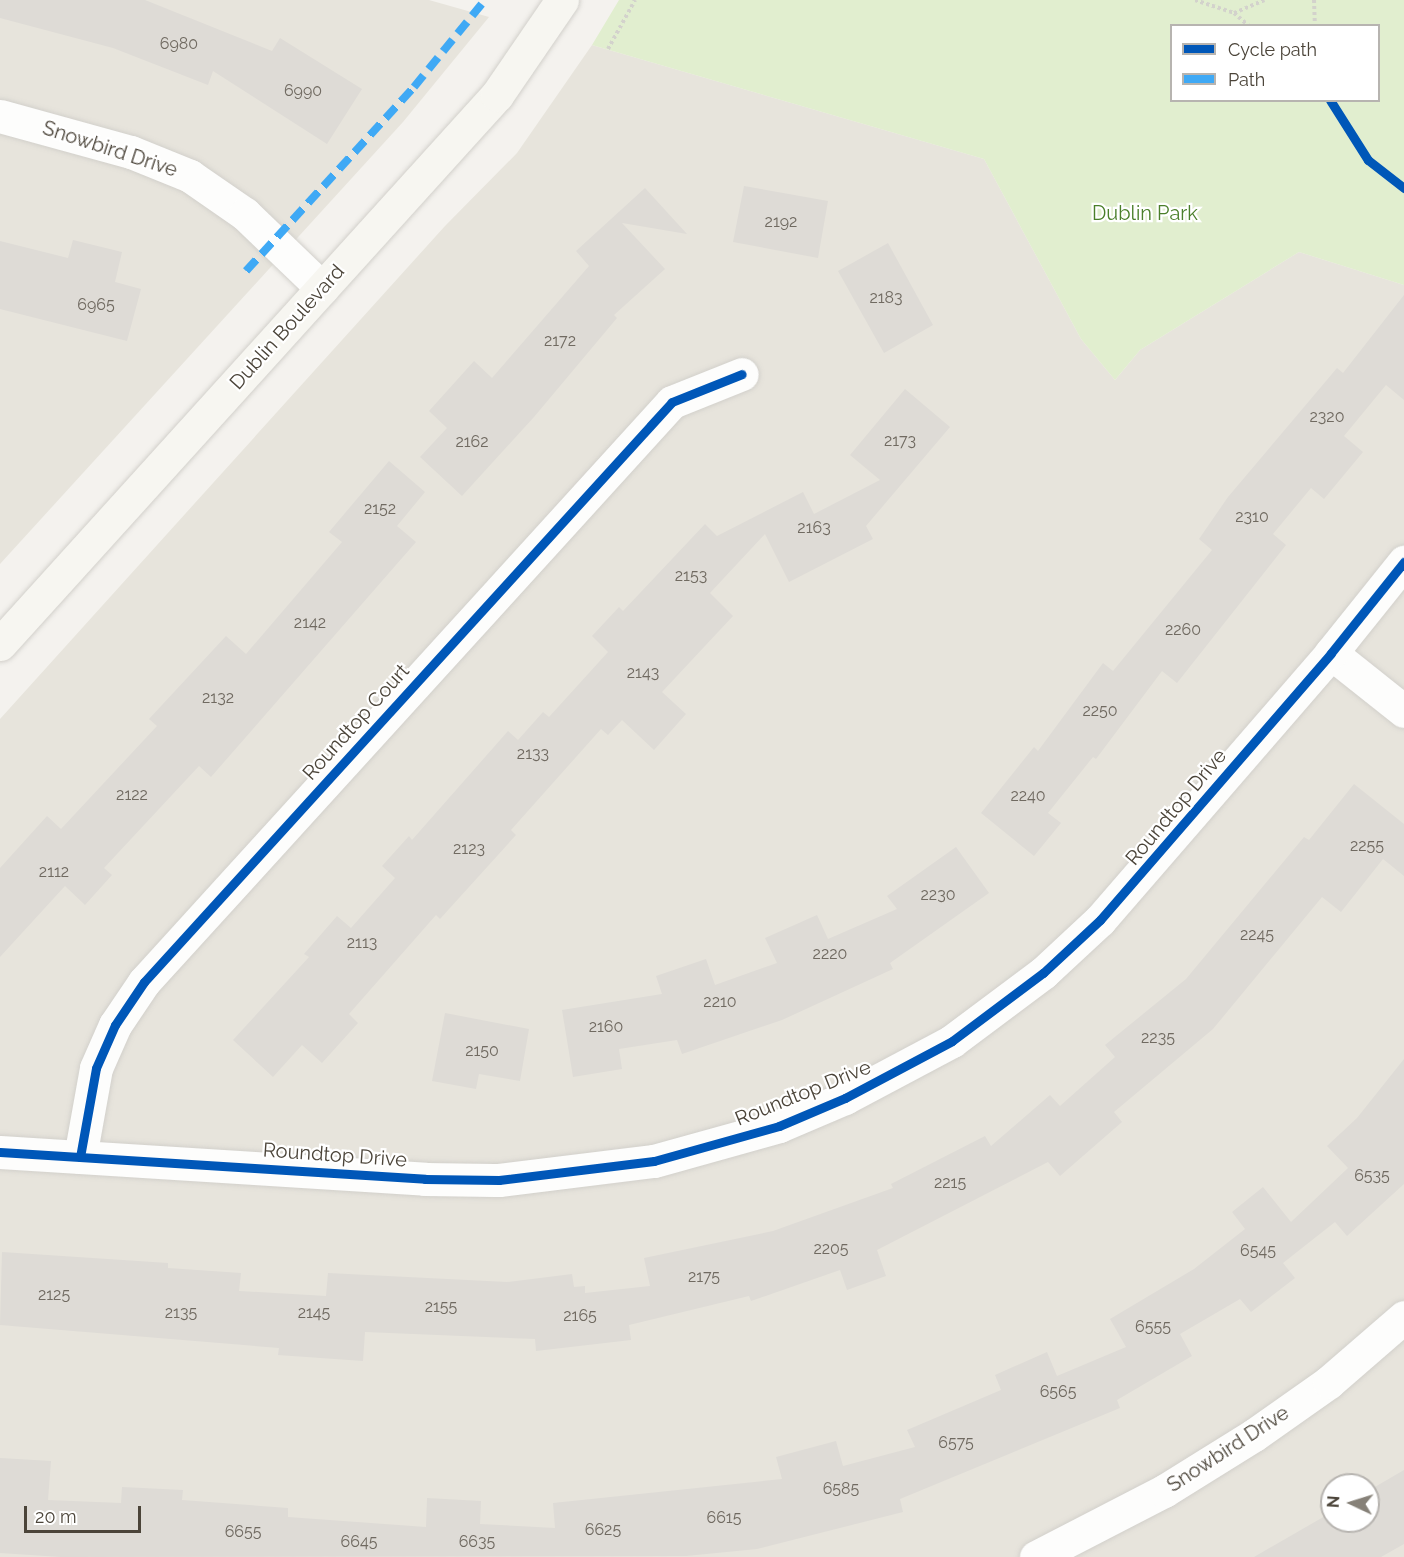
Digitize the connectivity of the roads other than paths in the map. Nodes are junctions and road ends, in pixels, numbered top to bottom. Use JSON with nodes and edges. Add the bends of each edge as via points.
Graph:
{"nodes":[{"id":1,"x":562,"y":0,"type":"edge"},
{"id":2,"x":0,"y":116,"type":"edge"},
{"id":3,"x":322,"y":288,"type":"junction"},
{"id":4,"x":742,"y":374,"type":"dead end"},
{"id":5,"x":1404,"y":562,"type":"edge"},
{"id":6,"x":0,"y":644,"type":"edge"},
{"id":7,"x":1331,"y":652,"type":"junction"},
{"id":8,"x":1404,"y":711,"type":"edge"},
{"id":9,"x":0,"y":1152,"type":"edge"},
{"id":10,"x":80,"y":1157,"type":"junction"},
{"id":11,"x":1404,"y":1317,"type":"edge"},
{"id":12,"x":1036,"y":1557,"type":"edge"}],
"edges":[{"from":1,"to":3,"type":"main road","name":"Dublin Boulevard","via":[[497,95]]},
{"from":2,"to":3,"type":"street","name":"Snowbird Drive","via":[[152,159],[190,176],[244,214]]},
{"from":3,"to":6,"type":"main road","name":"Dublin Boulevard"},
{"from":4,"to":10,"type":"street","name":"Roundtop Court","via":[[672,402],[144,982],[115,1025],[96,1068]]},
{"from":5,"to":7,"type":"street","name":"Roundtop Drive"},
{"from":7,"to":8,"type":"street"},
{"from":7,"to":10,"type":"street","name":"Roundtop Drive","via":[[1131,888],[1043,973],[952,1041],[779,1125],[644,1163],[499,1180],[425,1179]]},
{"from":9,"to":10,"type":"street","name":"Roundtop Drive"},
{"from":11,"to":12,"type":"street","name":"Snowbird Drive","via":[[1329,1382],[1254,1435],[1155,1496]]}]}
